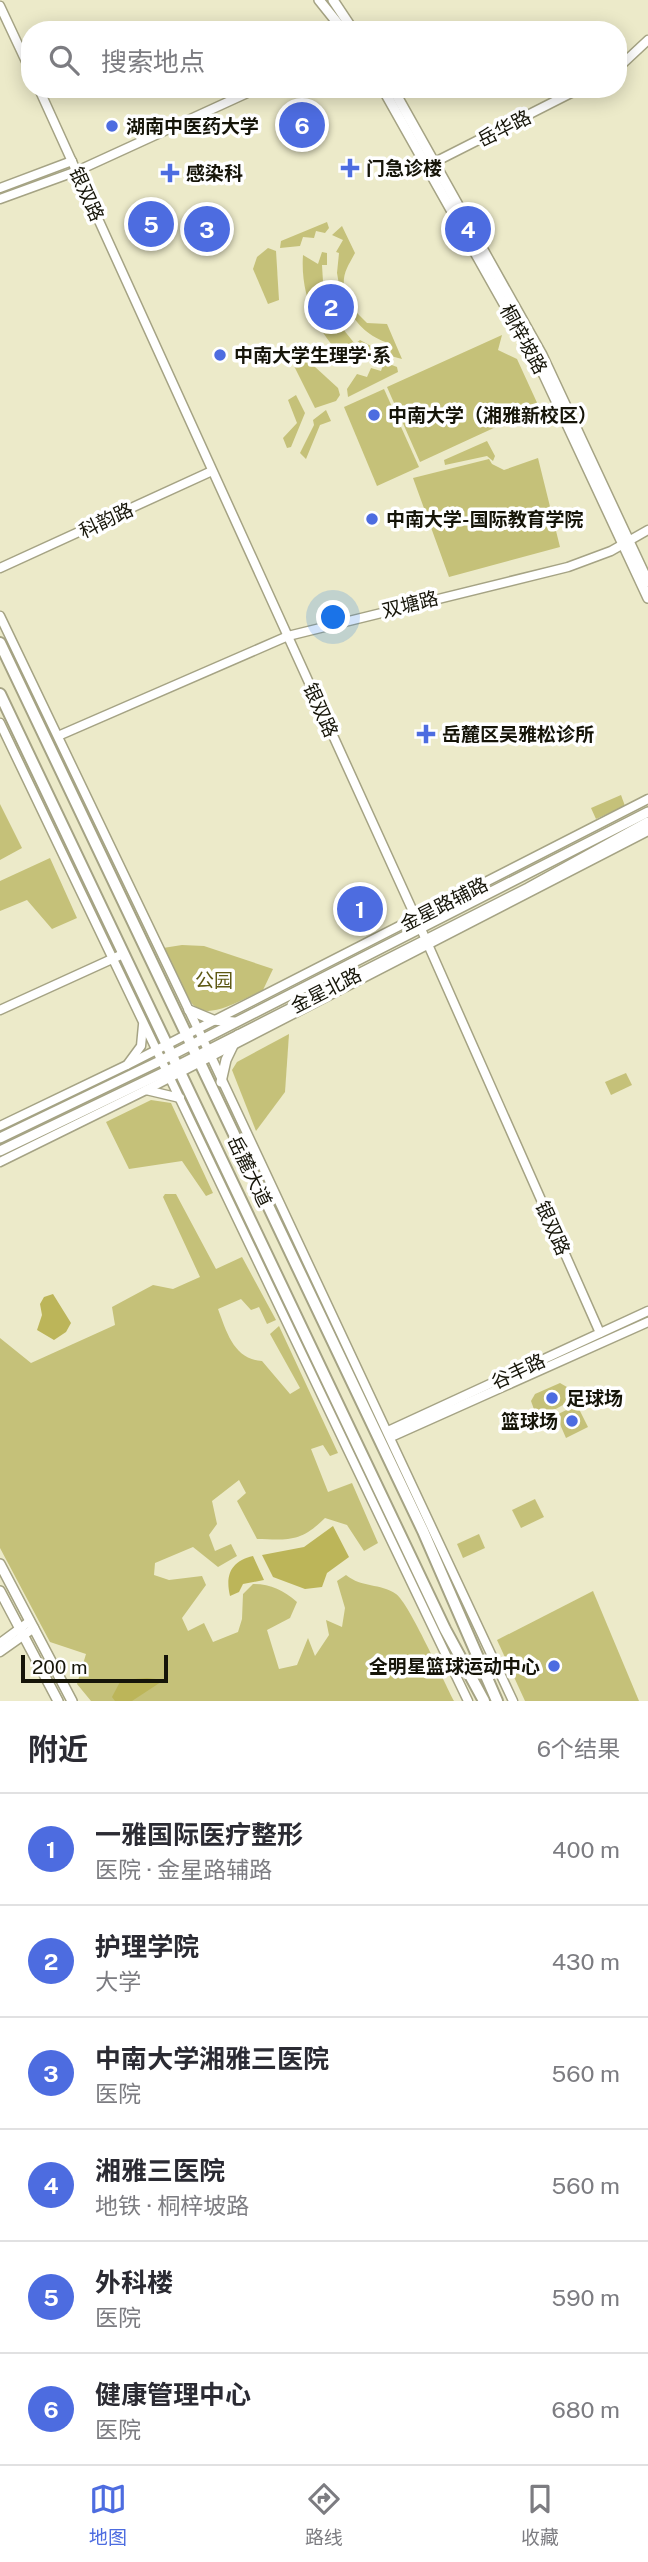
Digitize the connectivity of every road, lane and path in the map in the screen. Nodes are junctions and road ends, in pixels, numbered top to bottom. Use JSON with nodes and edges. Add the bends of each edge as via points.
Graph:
{"nodes":[{"id":1,"x":319,"y":0,"type":"edge"},
{"id":2,"x":334,"y":0,"type":"edge"},
{"id":3,"x":0,"y":6,"type":"edge"},
{"id":4,"x":336,"y":21,"type":"edge"},
{"id":5,"x":347,"y":21,"type":"edge"},
{"id":6,"x":648,"y":40,"type":"edge"},
{"id":7,"x":21,"y":51,"type":"edge"},
{"id":8,"x":627,"y":60,"type":"edge"},
{"id":9,"x":43,"y":98,"type":"edge"},
{"id":10,"x":236,"y":98,"type":"edge"},
{"id":11,"x":389,"y":98,"type":"edge"},
{"id":12,"x":398,"y":98,"type":"edge"},
{"id":13,"x":561,"y":98,"type":"edge"},
{"id":14,"x":72,"y":161,"type":"junction"},
{"id":15,"x":432,"y":164,"type":"junction"},
{"id":16,"x":77,"y":171,"type":"junction"},
{"id":17,"x":0,"y":188,"type":"edge"},
{"id":18,"x":0,"y":199,"type":"edge"},
{"id":19,"x":212,"y":471,"type":"junction"},
{"id":20,"x":648,"y":530,"type":"edge"},
{"id":21,"x":626,"y":542,"type":"junction"},
{"id":22,"x":0,"y":568,"type":"edge"},
{"id":23,"x":648,"y":582,"type":"edge"},
{"id":24,"x":648,"y":598,"type":"edge"},
{"id":25,"x":0,"y":616,"type":"edge"},
{"id":26,"x":288,"y":636,"type":"junction"},
{"id":27,"x":0,"y":643,"type":"edge"},
{"id":28,"x":0,"y":694,"type":"edge"},
{"id":29,"x":0,"y":723,"type":"edge"},
{"id":30,"x":58,"y":736,"type":"junction"},
{"id":31,"x":648,"y":799,"type":"edge"},
{"id":32,"x":648,"y":812,"type":"edge"},
{"id":33,"x":648,"y":822,"type":"edge"},
{"id":34,"x":648,"y":831,"type":"edge"},
{"id":35,"x":416,"y":919,"type":"junction"},
{"id":36,"x":421,"y":929,"type":"junction"},
{"id":37,"x":427,"y":942,"type":"junction"},
{"id":38,"x":123,"y":954,"type":"junction"},
{"id":39,"x":113,"y":959,"type":"junction"},
{"id":40,"x":0,"y":1010,"type":"edge"},
{"id":41,"x":189,"y":1010,"type":"junction"},
{"id":42,"x":215,"y":1020,"type":"junction"},
{"id":43,"x":143,"y":1022,"type":"junction"},
{"id":44,"x":236,"y":1022,"type":"junction"},
{"id":45,"x":198,"y":1029,"type":"junction"},
{"id":46,"x":237,"y":1035,"type":"junction"},
{"id":47,"x":202,"y":1039,"type":"junction"},
{"id":48,"x":233,"y":1045,"type":"junction"},
{"id":49,"x":193,"y":1050,"type":"junction"},
{"id":50,"x":210,"y":1053,"type":"junction"},
{"id":51,"x":169,"y":1062,"type":"junction"},
{"id":52,"x":127,"y":1065,"type":"junction"},
{"id":53,"x":221,"y":1082,"type":"junction"},
{"id":54,"x":146,"y":1090,"type":"junction"},
{"id":55,"x":180,"y":1098,"type":"junction"},
{"id":56,"x":0,"y":1126,"type":"edge"},
{"id":57,"x":0,"y":1138,"type":"edge"},
{"id":58,"x":0,"y":1151,"type":"edge"},
{"id":59,"x":0,"y":1162,"type":"edge"},
{"id":60,"x":648,"y":1311,"type":"edge"},
{"id":61,"x":648,"y":1322,"type":"edge"},
{"id":62,"x":600,"y":1333,"type":"junction"},
{"id":63,"x":389,"y":1434,"type":"junction"},
{"id":64,"x":0,"y":1563,"type":"edge"},
{"id":65,"x":0,"y":1591,"type":"edge"},
{"id":66,"x":32,"y":1625,"type":"junction"},
{"id":67,"x":22,"y":1632,"type":"junction"},
{"id":68,"x":0,"y":1643,"type":"edge"},
{"id":69,"x":0,"y":1652,"type":"edge"},
{"id":70,"x":480,"y":1698,"type":"edge"},
{"id":71,"x":58,"y":1701,"type":"edge"},
{"id":72,"x":72,"y":1701,"type":"edge"},
{"id":73,"x":468,"y":1701,"type":"edge"},
{"id":74,"x":497,"y":1701,"type":"edge"},
{"id":75,"x":513,"y":1701,"type":"edge"}],
"edges":[{"from":1,"to":4,"type":"main road"},
{"from":2,"to":5,"type":"main road"},
{"from":3,"to":7,"type":"street"},
{"from":6,"to":8,"type":"street"},
{"from":9,"to":14,"type":"street","name":"银双路"},
{"from":10,"to":16,"type":"street"},
{"from":11,"to":15,"type":"main road","name":"桐梓坡路"},
{"from":12,"to":15,"type":"main road","name":"桐梓坡路"},
{"from":13,"to":15,"type":"street","name":"岳华路"},
{"from":14,"to":16,"type":"street","name":"银双路"},
{"from":14,"to":17,"type":"street"},
{"from":15,"to":21,"type":"main road","name":"桐梓坡路","via":[[542,355]]},
{"from":16,"to":18,"type":"street"},
{"from":16,"to":19,"type":"street","name":"银双路"},
{"from":19,"to":22,"type":"street","name":"科韵路"},
{"from":19,"to":26,"type":"street","name":"银双路"},
{"from":20,"to":21,"type":"street","name":"双塘路"},
{"from":21,"to":23,"type":"main road","name":"桐梓坡路"},
{"from":21,"to":24,"type":"main road","name":"桐梓坡路"},
{"from":21,"to":26,"type":"street","name":"双塘路","via":[[568,567]]},
{"from":25,"to":30,"type":"street"},
{"from":26,"to":30,"type":"street","name":"双塘路"},
{"from":26,"to":35,"type":"street","name":"银双路"},
{"from":27,"to":49,"type":"highway","name":"岳麓大道"},
{"from":28,"to":38,"type":"highway","name":"岳麓大道"},
{"from":29,"to":39,"type":"street"},
{"from":30,"to":41,"type":"street"},
{"from":31,"to":35,"type":"street","name":"金星路辅路"},
{"from":32,"to":36,"type":"main road","name":"金星北路"},
{"from":33,"to":37,"type":"main road","name":"金星北路"},
{"from":34,"to":37,"type":"street","name":"金星路辅路"},
{"from":35,"to":36,"type":"street","name":"银双路"},
{"from":35,"to":42,"type":"street","name":"金星路辅路"},
{"from":36,"to":37,"type":"street","name":"银双路"},
{"from":36,"to":44,"type":"main road","name":"金星北路"},
{"from":37,"to":46,"type":"main road","name":"金星北路"},
{"from":37,"to":48,"type":"street","name":"金星路辅路"},
{"from":37,"to":62,"type":"street","name":"银双路"},
{"from":38,"to":39,"type":"street"},
{"from":38,"to":51,"type":"highway","name":"岳麓大道"},
{"from":39,"to":40,"type":"street"},
{"from":39,"to":43,"type":"street"},
{"from":41,"to":42,"type":"main road"},
{"from":41,"to":45,"type":"street"},
{"from":42,"to":44,"type":"main road"},
{"from":42,"to":45,"type":"street","name":"金星路辅路"},
{"from":43,"to":51,"type":"street"},
{"from":43,"to":52,"type":"street","via":[[141,1046]]},
{"from":44,"to":47,"type":"main road","name":"金星北路"},
{"from":45,"to":47,"type":"street"},
{"from":45,"to":49,"type":"street","name":"金星路辅路"},
{"from":46,"to":48,"type":"main road"},
{"from":46,"to":50,"type":"main road","name":"金星北路"},
{"from":47,"to":49,"type":"main road","name":"金星北路"},
{"from":47,"to":50,"type":"street"},
{"from":48,"to":50,"type":"street","name":"金星路辅路"},
{"from":48,"to":53,"type":"main road"},
{"from":49,"to":50,"type":"main road","name":"金星北路"},
{"from":49,"to":51,"type":"main road","name":"金星北路"},
{"from":49,"to":51,"type":"street","name":"金星路辅路"},
{"from":49,"to":74,"type":"highway","name":"岳麓大道","via":[[424,1531]]},
{"from":50,"to":53,"type":"street"},
{"from":51,"to":52,"type":"street","name":"金星路辅路"},
{"from":51,"to":54,"type":"street","name":"金星路辅路"},
{"from":51,"to":55,"type":"street"},
{"from":51,"to":57,"type":"main road","name":"金星北路"},
{"from":51,"to":58,"type":"main road","name":"金星北路"},
{"from":51,"to":70,"type":"highway","name":"岳麓大道"},
{"from":52,"to":56,"type":"street","name":"金星路辅路"},
{"from":53,"to":63,"type":"street"},
{"from":54,"to":55,"type":"street"},
{"from":54,"to":59,"type":"street","name":"金星路辅路"},
{"from":55,"to":73,"type":"street"},
{"from":60,"to":62,"type":"street","name":"谷丰路"},
{"from":61,"to":63,"type":"street","name":"谷丰路"},
{"from":62,"to":63,"type":"street","name":"谷丰路"},
{"from":63,"to":75,"type":"street"},
{"from":64,"to":66,"type":"main road"},
{"from":65,"to":67,"type":"main road"},
{"from":66,"to":67,"type":"street"},
{"from":66,"to":72,"type":"main road"},
{"from":67,"to":68,"type":"street"},
{"from":67,"to":69,"type":"street"},
{"from":67,"to":71,"type":"main road"}]}
